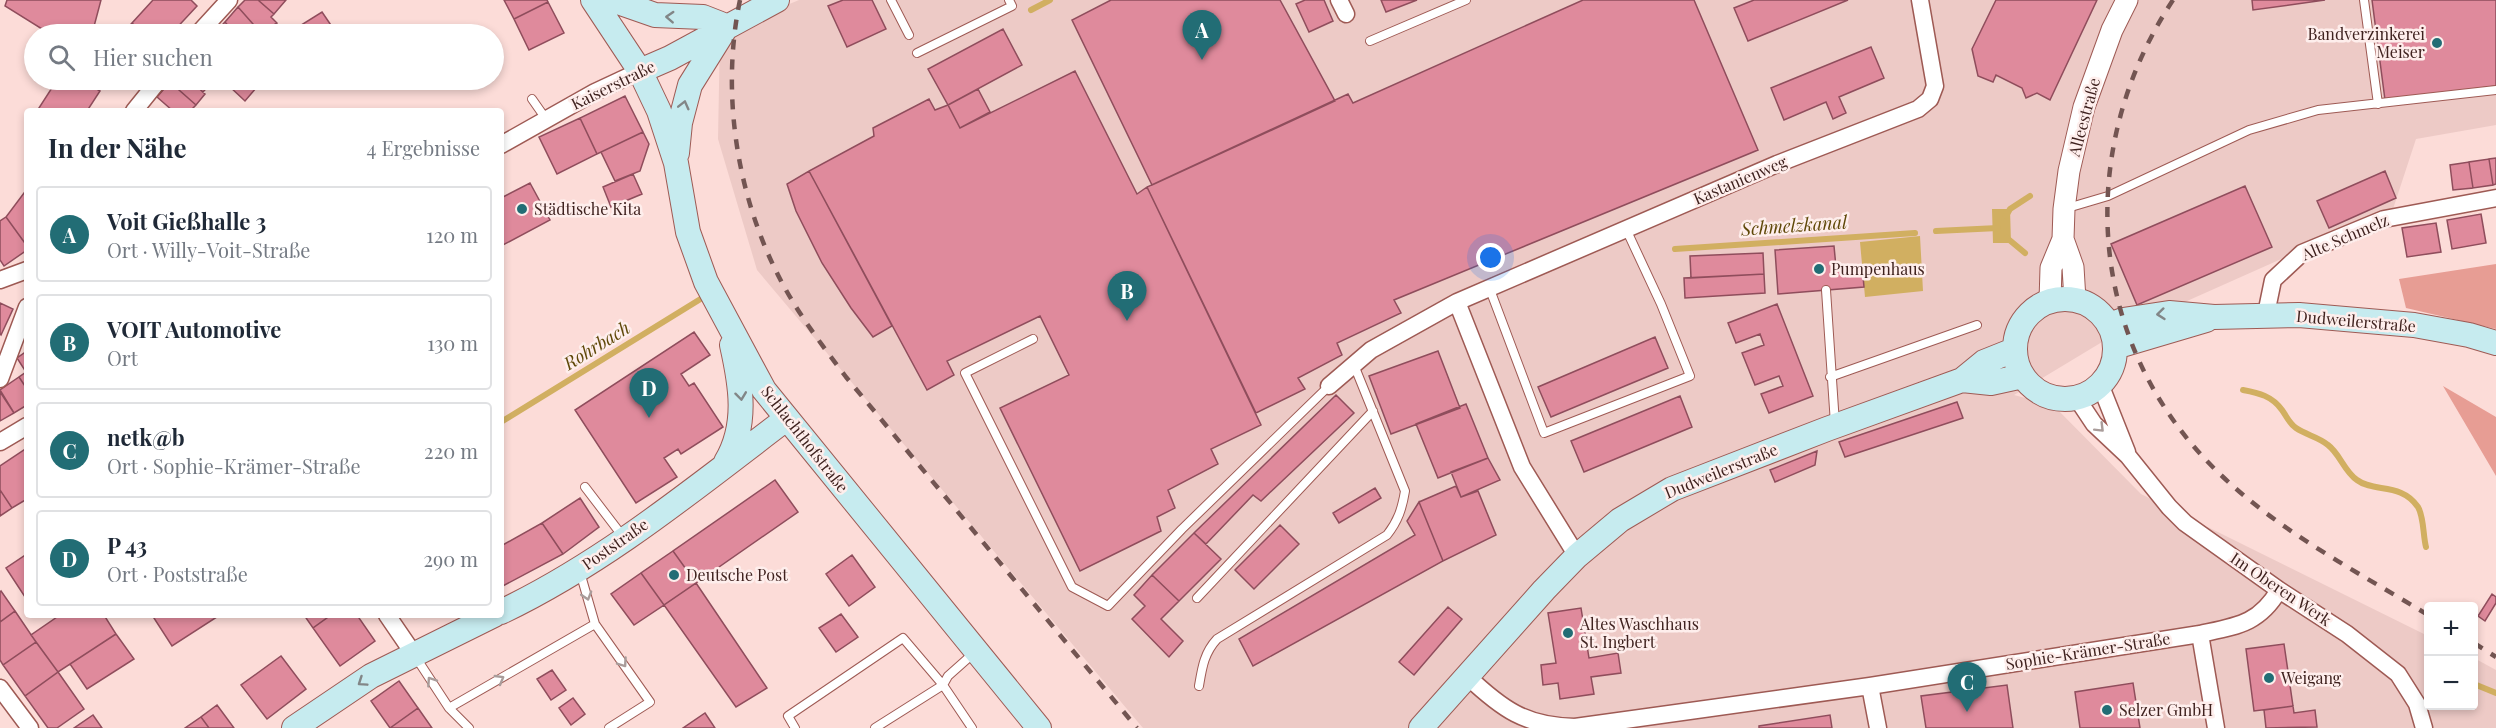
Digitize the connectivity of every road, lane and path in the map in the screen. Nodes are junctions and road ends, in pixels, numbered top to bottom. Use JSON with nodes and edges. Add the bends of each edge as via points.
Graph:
{"nodes":[{"id":1,"x":229,"y":0,"type":"edge"},
{"id":2,"x":593,"y":0,"type":"edge"},
{"id":3,"x":612,"y":0,"type":"edge"},
{"id":4,"x":777,"y":0,"type":"edge"},
{"id":5,"x":891,"y":0,"type":"edge"},
{"id":6,"x":1009,"y":0,"type":"edge"},
{"id":7,"x":1466,"y":0,"type":"edge"},
{"id":8,"x":1920,"y":0,"type":"edge"},
{"id":9,"x":2127,"y":0,"type":"edge"},
{"id":10,"x":2364,"y":0,"type":"edge"},
{"id":11,"x":207,"y":24,"type":"edge"},
{"id":12,"x":726,"y":27,"type":"junction"},
{"id":13,"x":909,"y":35,"type":"dead end"},
{"id":14,"x":1371,"y":41,"type":"dead end"},
{"id":15,"x":916,"y":53,"type":"dead end"},
{"id":16,"x":640,"y":71,"type":"junction"},
{"id":17,"x":151,"y":90,"type":"edge"},
{"id":18,"x":2496,"y":90,"type":"edge"},
{"id":19,"x":532,"y":99,"type":"dead end"},
{"id":20,"x":2378,"y":104,"type":"junction"},
{"id":21,"x":136,"y":108,"type":"edge"},
{"id":22,"x":546,"y":118,"type":"junction"},
{"id":23,"x":504,"y":143,"type":"edge"},
{"id":24,"x":676,"y":163,"type":"junction"},
{"id":25,"x":2496,"y":198,"type":"edge"},
{"id":26,"x":2064,"y":209,"type":"junction"},
{"id":27,"x":1626,"y":229,"type":"junction"},
{"id":28,"x":2063,"y":239,"type":"junction"},
{"id":29,"x":24,"y":271,"type":"edge"},
{"id":30,"x":0,"y":280,"type":"edge"},
{"id":31,"x":1489,"y":288,"type":"junction"},
{"id":32,"x":1826,"y":290,"type":"dead end"},
{"id":33,"x":2075,"y":300,"type":"junction"},
{"id":34,"x":2050,"y":301,"type":"junction"},
{"id":35,"x":1457,"y":302,"type":"junction"},
{"id":36,"x":2266,"y":314,"type":"junction"},
{"id":37,"x":24,"y":315,"type":"edge"},
{"id":38,"x":726,"y":318,"type":"junction"},
{"id":39,"x":1977,"y":325,"type":"dead end"},
{"id":40,"x":2112,"y":336,"type":"junction"},
{"id":41,"x":1033,"y":339,"type":"dead end"},
{"id":42,"x":2496,"y":343,"type":"edge"},
{"id":43,"x":2014,"y":350,"type":"junction"},
{"id":44,"x":1354,"y":365,"type":"junction"},
{"id":45,"x":2023,"y":376,"type":"junction"},
{"id":46,"x":1830,"y":377,"type":"junction"},
{"id":47,"x":0,"y":379,"type":"edge"},
{"id":48,"x":1962,"y":380,"type":"junction"},
{"id":49,"x":2100,"y":384,"type":"junction"},
{"id":50,"x":1329,"y":386,"type":"joint"},
{"id":51,"x":2076,"y":397,"type":"junction"},
{"id":52,"x":1373,"y":411,"type":"junction"},
{"id":53,"x":786,"y":418,"type":"junction"},
{"id":54,"x":1835,"y":426,"type":"junction"},
{"id":55,"x":24,"y":428,"type":"edge"},
{"id":56,"x":0,"y":442,"type":"edge"},
{"id":57,"x":2128,"y":456,"type":"junction"},
{"id":58,"x":723,"y":466,"type":"junction"},
{"id":59,"x":585,"y":487,"type":"dead end"},
{"id":60,"x":625,"y":538,"type":"junction"},
{"id":61,"x":1577,"y":556,"type":"junction"},
{"id":62,"x":579,"y":569,"type":"junction"},
{"id":63,"x":2278,"y":590,"type":"junction"},
{"id":64,"x":1197,"y":598,"type":"dead end"},
{"id":65,"x":504,"y":610,"type":"edge"},
{"id":66,"x":389,"y":618,"type":"edge"},
{"id":67,"x":488,"y":618,"type":"edge"},
{"id":68,"x":595,"y":624,"type":"junction"},
{"id":69,"x":2200,"y":634,"type":"junction"},
{"id":70,"x":977,"y":649,"type":"junction"},
{"id":71,"x":413,"y":653,"type":"junction"},
{"id":72,"x":1467,"y":676,"type":"junction"},
{"id":73,"x":943,"y":685,"type":"junction"},
{"id":74,"x":1199,"y":686,"type":"dead end"},
{"id":75,"x":1870,"y":686,"type":"junction"},
{"id":76,"x":0,"y":688,"type":"edge"},
{"id":77,"x":450,"y":708,"type":"junction"},
{"id":78,"x":1035,"y":727,"type":"edge"},
{"id":79,"x":30,"y":728,"type":"edge"},
{"id":80,"x":294,"y":728,"type":"edge"},
{"id":81,"x":469,"y":728,"type":"edge"},
{"id":82,"x":609,"y":728,"type":"edge"},
{"id":83,"x":795,"y":728,"type":"edge"},
{"id":84,"x":875,"y":728,"type":"edge"},
{"id":85,"x":972,"y":728,"type":"edge"},
{"id":86,"x":1420,"y":728,"type":"edge"},
{"id":87,"x":1575,"y":728,"type":"edge"},
{"id":88,"x":1878,"y":728,"type":"edge"},
{"id":89,"x":2216,"y":728,"type":"edge"},
{"id":90,"x":2424,"y":728,"type":"edge"}],
"edges":[{"from":1,"to":11,"type":"street"},
{"from":2,"to":16,"type":"main road","name":"Schlachthofstraße"},
{"from":12,"to":3,"type":"main road","one_way":true,"via":[[703,17],[655,15]]},
{"from":4,"to":12,"type":"main road","name":"Kaiserstraße"},
{"from":5,"to":13,"type":"lane"},
{"from":6,"to":15,"type":"lane","via":[[1012,6]]},
{"from":7,"to":14,"type":"lane"},
{"from":8,"to":27,"type":"street","name":"Kastanienweg","via":[[1935,86],[1930,99],[1918,109]]},
{"from":9,"to":26,"type":"street","name":"Alleestraße","via":[[2084,107]]},
{"from":10,"to":20,"type":"lane"},
{"from":12,"to":16,"type":"main road","name":"Kaiserstraße"},
{"from":24,"to":12,"type":"main road","one_way":true,"via":[[680,123],[690,85]]},
{"from":16,"to":22,"type":"street","name":"Kaiserstraße"},
{"from":16,"to":24,"type":"main road","name":"Schlachthofstraße","via":[[659,111]]},
{"from":17,"to":21,"type":"street"},
{"from":18,"to":20,"type":"lane"},
{"from":19,"to":22,"type":"lane"},
{"from":20,"to":26,"type":"lane","via":[[2318,110],[2249,130],[2108,196]]},
{"from":22,"to":23,"type":"street","name":"Kaiserstraße"},
{"from":24,"to":38,"type":"main road","name":"Schlachthofstraße","via":[[688,232],[706,282]]},
{"from":25,"to":36,"type":"street","name":"Alte Schmelz","via":[[2384,219],[2302,253],[2273,280]]},
{"from":26,"to":28,"type":"street","name":"Alleestraße"},
{"from":27,"to":31,"type":"street","name":"Kastanienweg"},
{"from":27,"to":31,"type":"lane","via":[[1690,376],[1544,433]]},
{"from":28,"to":33,"type":"street","name":"Alleestraße","via":[[2073,267]]},
{"from":28,"to":34,"type":"street","name":"Alleestraße","via":[[2051,268]]},
{"from":29,"to":30,"type":"street"},
{"from":31,"to":35,"type":"street","name":"Kastanienweg"},
{"from":32,"to":46,"type":"lane"},
{"from":33,"to":34,"type":"main road"},
{"from":33,"to":40,"type":"main road","via":[[2095,309]]},
{"from":34,"to":43,"type":"main road","via":[[2033,310],[2020,325]]},
{"from":35,"to":44,"type":"street","name":"Kastanienweg","via":[[1371,350]]},
{"from":35,"to":61,"type":"street","via":[[1522,467]]},
{"from":36,"to":40,"type":"main road","name":"Dudweilerstraße","via":[[2214,317],[2172,332]]},
{"from":36,"to":42,"type":"main road","name":"Dudweilerstraße","via":[[2414,325]]},
{"from":37,"to":47,"type":"street"},
{"from":38,"to":53,"type":"main road","name":"Schlachthofstraße","via":[[764,390]]},
{"from":38,"to":58,"type":"main road","name":"Poststraße","one_way":true,"via":[[742,405],[735,447]]},
{"from":39,"to":46,"type":"lane"},
{"from":40,"to":49,"type":"main road","via":[[2111,367]]},
{"from":41,"to":50,"type":"lane","via":[[965,373],[1072,587],[1108,606]]},
{"from":43,"to":45,"type":"main road"},
{"from":43,"to":48,"type":"main road","name":"Dudweilerstraße","via":[[1984,362]]},
{"from":44,"to":50,"type":"street","name":"Kastanienweg"},
{"from":44,"to":52,"type":"lane"},
{"from":45,"to":48,"type":"main road","name":"Dudweilerstraße","via":[[1991,383]]},
{"from":45,"to":51,"type":"main road","via":[[2031,386],[2052,397]]},
{"from":46,"to":54,"type":"lane"},
{"from":48,"to":54,"type":"main road","name":"Dudweilerstraße"},
{"from":49,"to":51,"type":"main road"},
{"from":49,"to":57,"type":"street","name":"Im Oberen Werk"},
{"from":51,"to":57,"type":"street","name":"Im Oberen Werk","one_way":true,"via":[[2094,424]]},
{"from":52,"to":64,"type":"lane"},
{"from":52,"to":74,"type":"lane","via":[[1405,491],[1396,523],[1387,535],[1218,639],[1203,662]]},
{"from":53,"to":58,"type":"main road","name":"Poststraße"},
{"from":53,"to":70,"type":"main road","name":"Schlachthofstraße"},
{"from":54,"to":61,"type":"main road","name":"Dudweilerstraße","via":[[1672,489],[1620,520]]},
{"from":55,"to":56,"type":"street"},
{"from":57,"to":63,"type":"street","name":"Im Oberen Werk","via":[[2185,523]]},
{"from":58,"to":60,"type":"main road","name":"Poststraße"},
{"from":59,"to":60,"type":"lane"},
{"from":60,"to":62,"type":"main road","name":"Poststraße"},
{"from":61,"to":72,"type":"main road","name":"Dudweilerstraße"},
{"from":62,"to":65,"type":"main road","name":"Poststraße"},
{"from":62,"to":68,"type":"lane","one_way":true},
{"from":63,"to":69,"type":"street","name":"Sophie-Krämer-Straße","via":[[2268,608],[2252,619]]},
{"from":63,"to":90,"type":"street","name":"Im Oberen Werk","via":[[2347,634],[2398,674],[2417,704]]},
{"from":66,"to":71,"type":"street"},
{"from":67,"to":71,"type":"main road"},
{"from":77,"to":68,"type":"lane","one_way":true},
{"from":68,"to":82,"type":"lane","one_way":true,"via":[[650,702]]},
{"from":69,"to":75,"type":"street","name":"Sophie-Krämer-Straße"},
{"from":69,"to":89,"type":"street"},
{"from":70,"to":73,"type":"lane"},
{"from":70,"to":78,"type":"main road","name":"Schlachthofstraße"},
{"from":77,"to":71,"type":"lane","one_way":true},
{"from":71,"to":80,"type":"main road","one_way":true},
{"from":72,"to":86,"type":"main road","name":"Dudweilerstraße"},
{"from":72,"to":87,"type":"street","name":"Sophie-Krämer-Straße","via":[[1513,714],[1551,727]]},
{"from":73,"to":83,"type":"lane","via":[[903,638],[788,716]]},
{"from":73,"to":84,"type":"lane"},
{"from":73,"to":85,"type":"lane"},
{"from":75,"to":87,"type":"street","name":"Sophie-Krämer-Straße"},
{"from":75,"to":88,"type":"street"},
{"from":76,"to":79,"type":"street"},
{"from":77,"to":81,"type":"lane"}]}
